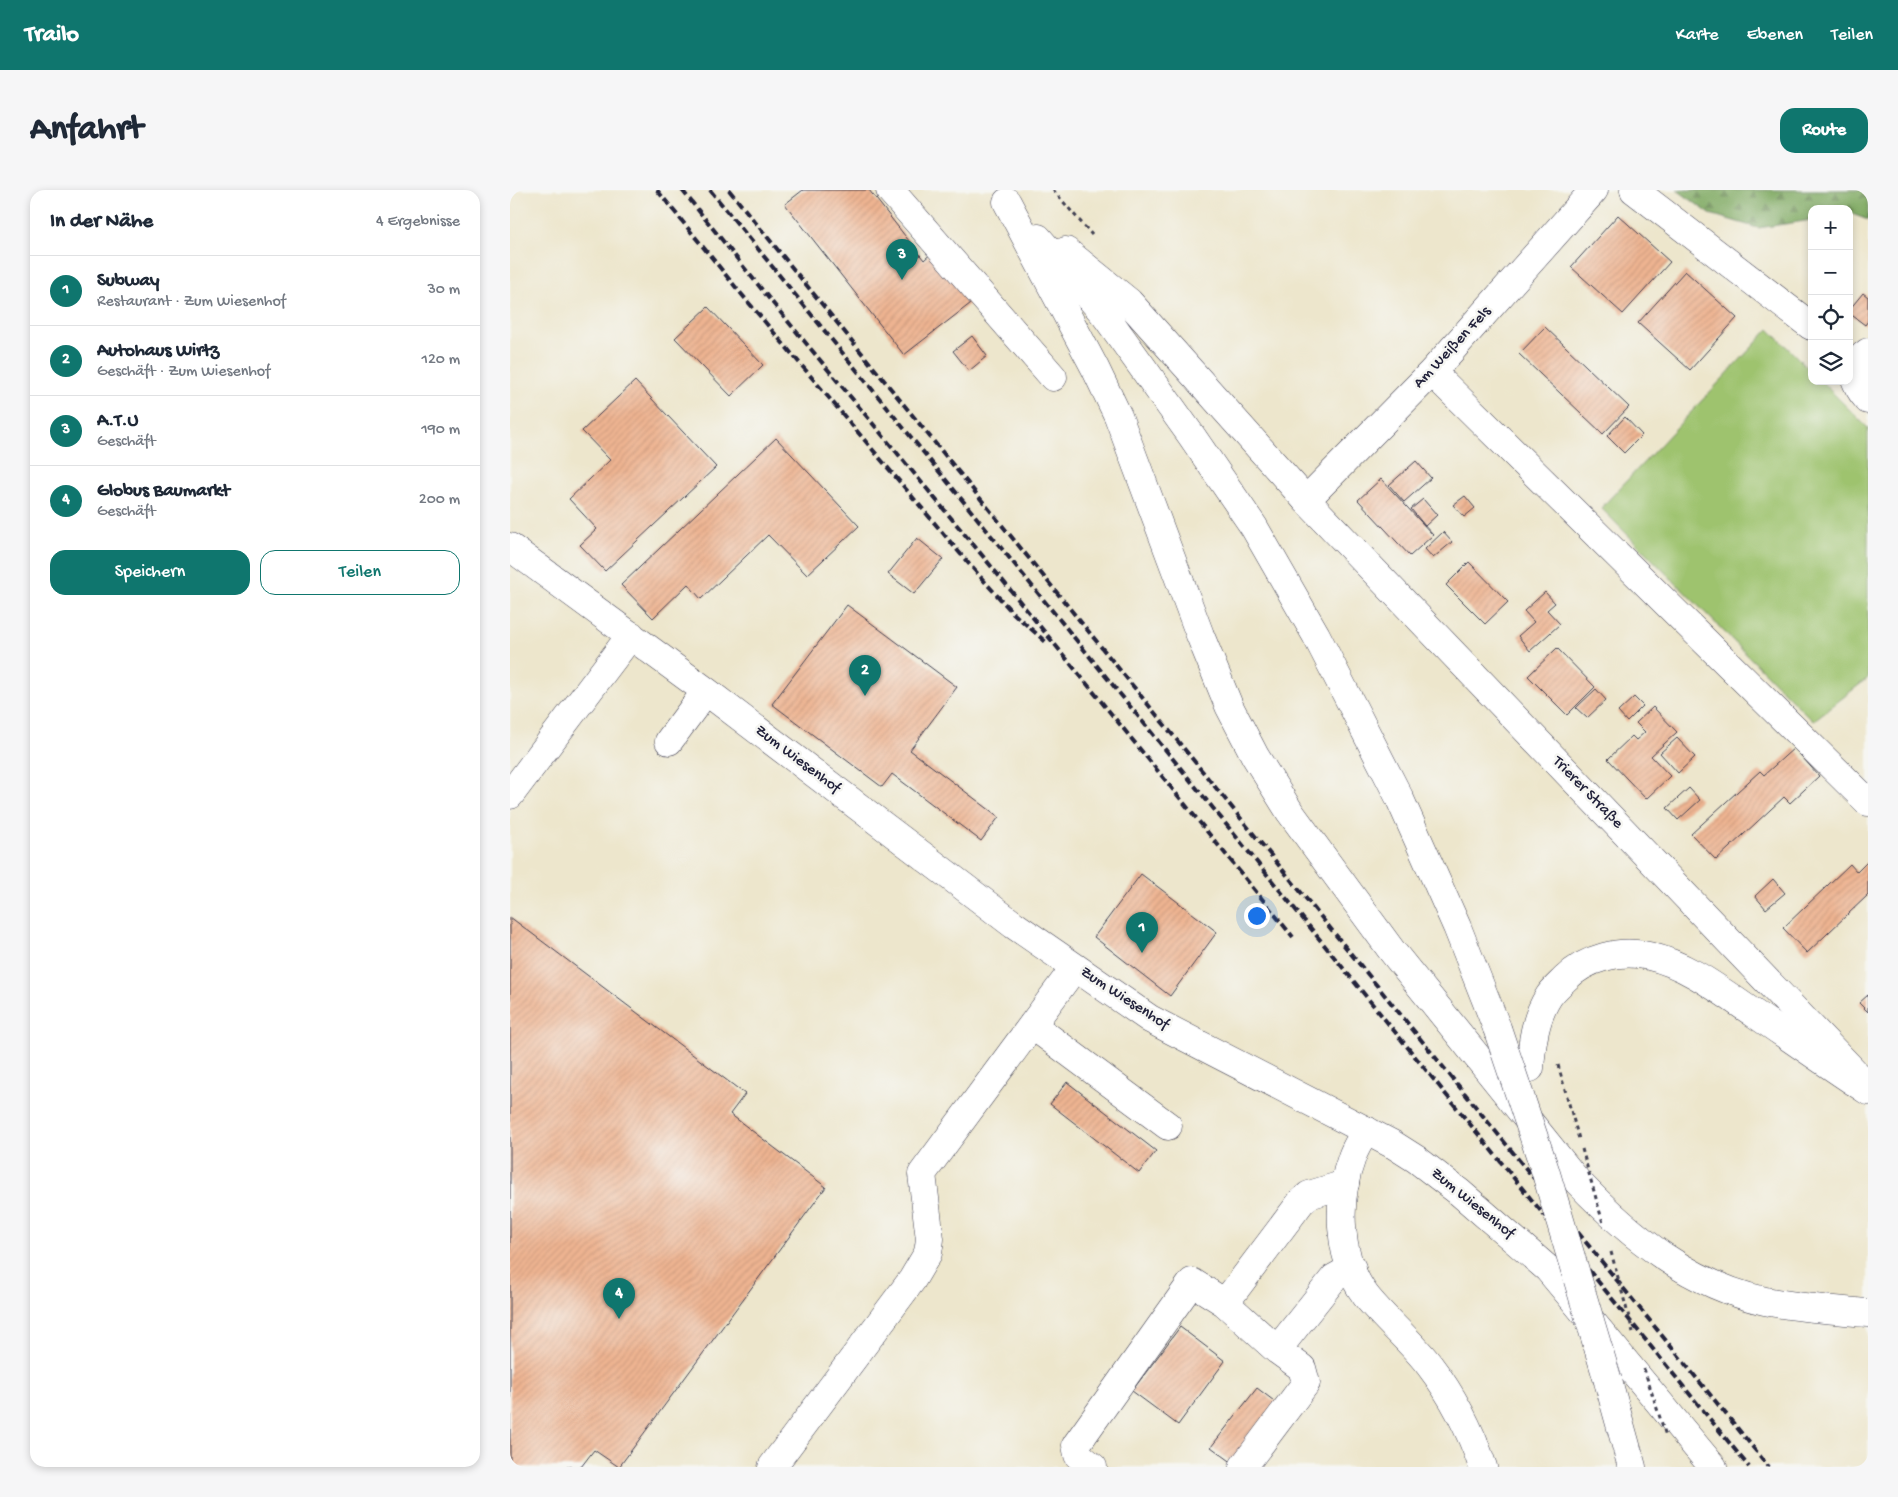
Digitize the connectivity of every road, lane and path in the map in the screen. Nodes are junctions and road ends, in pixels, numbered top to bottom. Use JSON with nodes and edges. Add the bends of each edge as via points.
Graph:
{"nodes":[{"id":1,"x":890,"y":190,"type":"edge"},
{"id":2,"x":1594,"y":190,"type":"edge"},
{"id":3,"x":1634,"y":190,"type":"edge"},
{"id":4,"x":1002,"y":196,"type":"edge"},
{"id":5,"x":1808,"y":324,"type":"edge"},
{"id":6,"x":1868,"y":352,"type":"edge"},
{"id":7,"x":1432,"y":372,"type":"junction"},
{"id":8,"x":1053,"y":377,"type":"dead end"},
{"id":9,"x":1868,"y":400,"type":"edge"},
{"id":10,"x":1306,"y":500,"type":"junction"},
{"id":11,"x":510,"y":547,"type":"edge"},
{"id":12,"x":631,"y":635,"type":"junction"},
{"id":13,"x":706,"y":691,"type":"junction"},
{"id":14,"x":669,"y":741,"type":"dead end"},
{"id":15,"x":510,"y":795,"type":"edge"},
{"id":16,"x":1868,"y":802,"type":"edge"},
{"id":17,"x":1075,"y":967,"type":"junction"},
{"id":18,"x":1032,"y":1025,"type":"junction"},
{"id":19,"x":1556,"y":1059,"type":"dead end"},
{"id":20,"x":1868,"y":1086,"type":"edge"},
{"id":21,"x":1868,"y":1092,"type":"edge"},
{"id":22,"x":1168,"y":1126,"type":"dead end"},
{"id":23,"x":1366,"y":1130,"type":"junction"},
{"id":24,"x":1545,"y":1170,"type":"junction"},
{"id":25,"x":1345,"y":1184,"type":"junction"},
{"id":26,"x":1603,"y":1223,"type":"dead end"},
{"id":27,"x":1611,"y":1252,"type":"dead end"},
{"id":28,"x":1352,"y":1268,"type":"junction"},
{"id":29,"x":1225,"y":1303,"type":"junction"},
{"id":30,"x":1868,"y":1313,"type":"edge"},
{"id":31,"x":1633,"y":1332,"type":"dead end"},
{"id":32,"x":1277,"y":1350,"type":"junction"},
{"id":33,"x":1644,"y":1369,"type":"dead end"},
{"id":34,"x":1666,"y":1436,"type":"dead end"},
{"id":35,"x":772,"y":1467,"type":"edge"},
{"id":36,"x":1093,"y":1467,"type":"edge"},
{"id":37,"x":1243,"y":1467,"type":"edge"},
{"id":38,"x":1483,"y":1467,"type":"edge"},
{"id":39,"x":1632,"y":1467,"type":"edge"},
{"id":40,"x":1713,"y":1467,"type":"edge"}],
"edges":[{"from":1,"to":8,"type":"main road"},
{"from":2,"to":7,"type":"main road","name":"Am Weißen Fels"},
{"from":3,"to":5,"type":"main road"},
{"from":4,"to":10,"type":"main road","name":"Trierer Straße","via":[[1129,302]]},
{"from":4,"to":24,"type":"main road","bridge":true,"via":[[1105,315],[1191,435],[1254,527],[1316,636],[1399,797],[1456,927],[1497,1028]]},
{"from":4,"to":30,"type":"main road","via":[[1118,416],[1229,706],[1290,812],[1392,951],[1578,1182],[1606,1210],[1666,1258],[1690,1274],[1727,1290],[1765,1301]]},
{"from":6,"to":9,"type":"main road","via":[[1859,358],[1854,374],[1858,388]]},
{"from":7,"to":10,"type":"main road","name":"Am Weißen Fels"},
{"from":7,"to":16,"type":"main road"},
{"from":10,"to":20,"type":"main road","name":"Trierer Straße"},
{"from":11,"to":12,"type":"main road","name":"Zum Wiesenhof"},
{"from":12,"to":13,"type":"main road","name":"Zum Wiesenhof"},
{"from":12,"to":15,"type":"main road"},
{"from":13,"to":14,"type":"main road"},
{"from":13,"to":17,"type":"main road","name":"Zum Wiesenhof","via":[[1014,925]]},
{"from":17,"to":18,"type":"main road"},
{"from":17,"to":23,"type":"main road","name":"Zum Wiesenhof","via":[[1150,1019],[1192,1030]]},
{"from":18,"to":22,"type":"main road"},
{"from":18,"to":35,"type":"main road","via":[[922,1174],[930,1239],[928,1253],[912,1280]]},
{"from":19,"to":26,"type":"path","bridge":true},
{"from":21,"to":24,"type":"main road","bridge":true,"via":[[1675,963],[1648,955],[1616,954],[1587,962],[1569,975],[1550,995],[1538,1019],[1532,1040],[1530,1068]]},
{"from":23,"to":25,"type":"main road","via":[[1352,1156]]},
{"from":23,"to":40,"type":"main road","name":"Zum Wiesenhof","via":[[1416,1159],[1548,1269]]},
{"from":24,"to":39,"type":"main road","bridge":true},
{"from":25,"to":28,"type":"main road","via":[[1343,1232]]},
{"from":25,"to":29,"type":"main road","via":[[1305,1198]]},
{"from":27,"to":31,"type":"path","bridge":true},
{"from":28,"to":32,"type":"main road","via":[[1334,1278]]},
{"from":28,"to":38,"type":"main road","via":[[1366,1295],[1430,1367],[1455,1404]]},
{"from":29,"to":32,"type":"main road"},
{"from":29,"to":36,"type":"main road","via":[[1192,1282],[1076,1445],[1078,1455]]},
{"from":32,"to":37,"type":"main road","via":[[1302,1368],[1306,1383]]},
{"from":33,"to":34,"type":"path","bridge":true}]}
